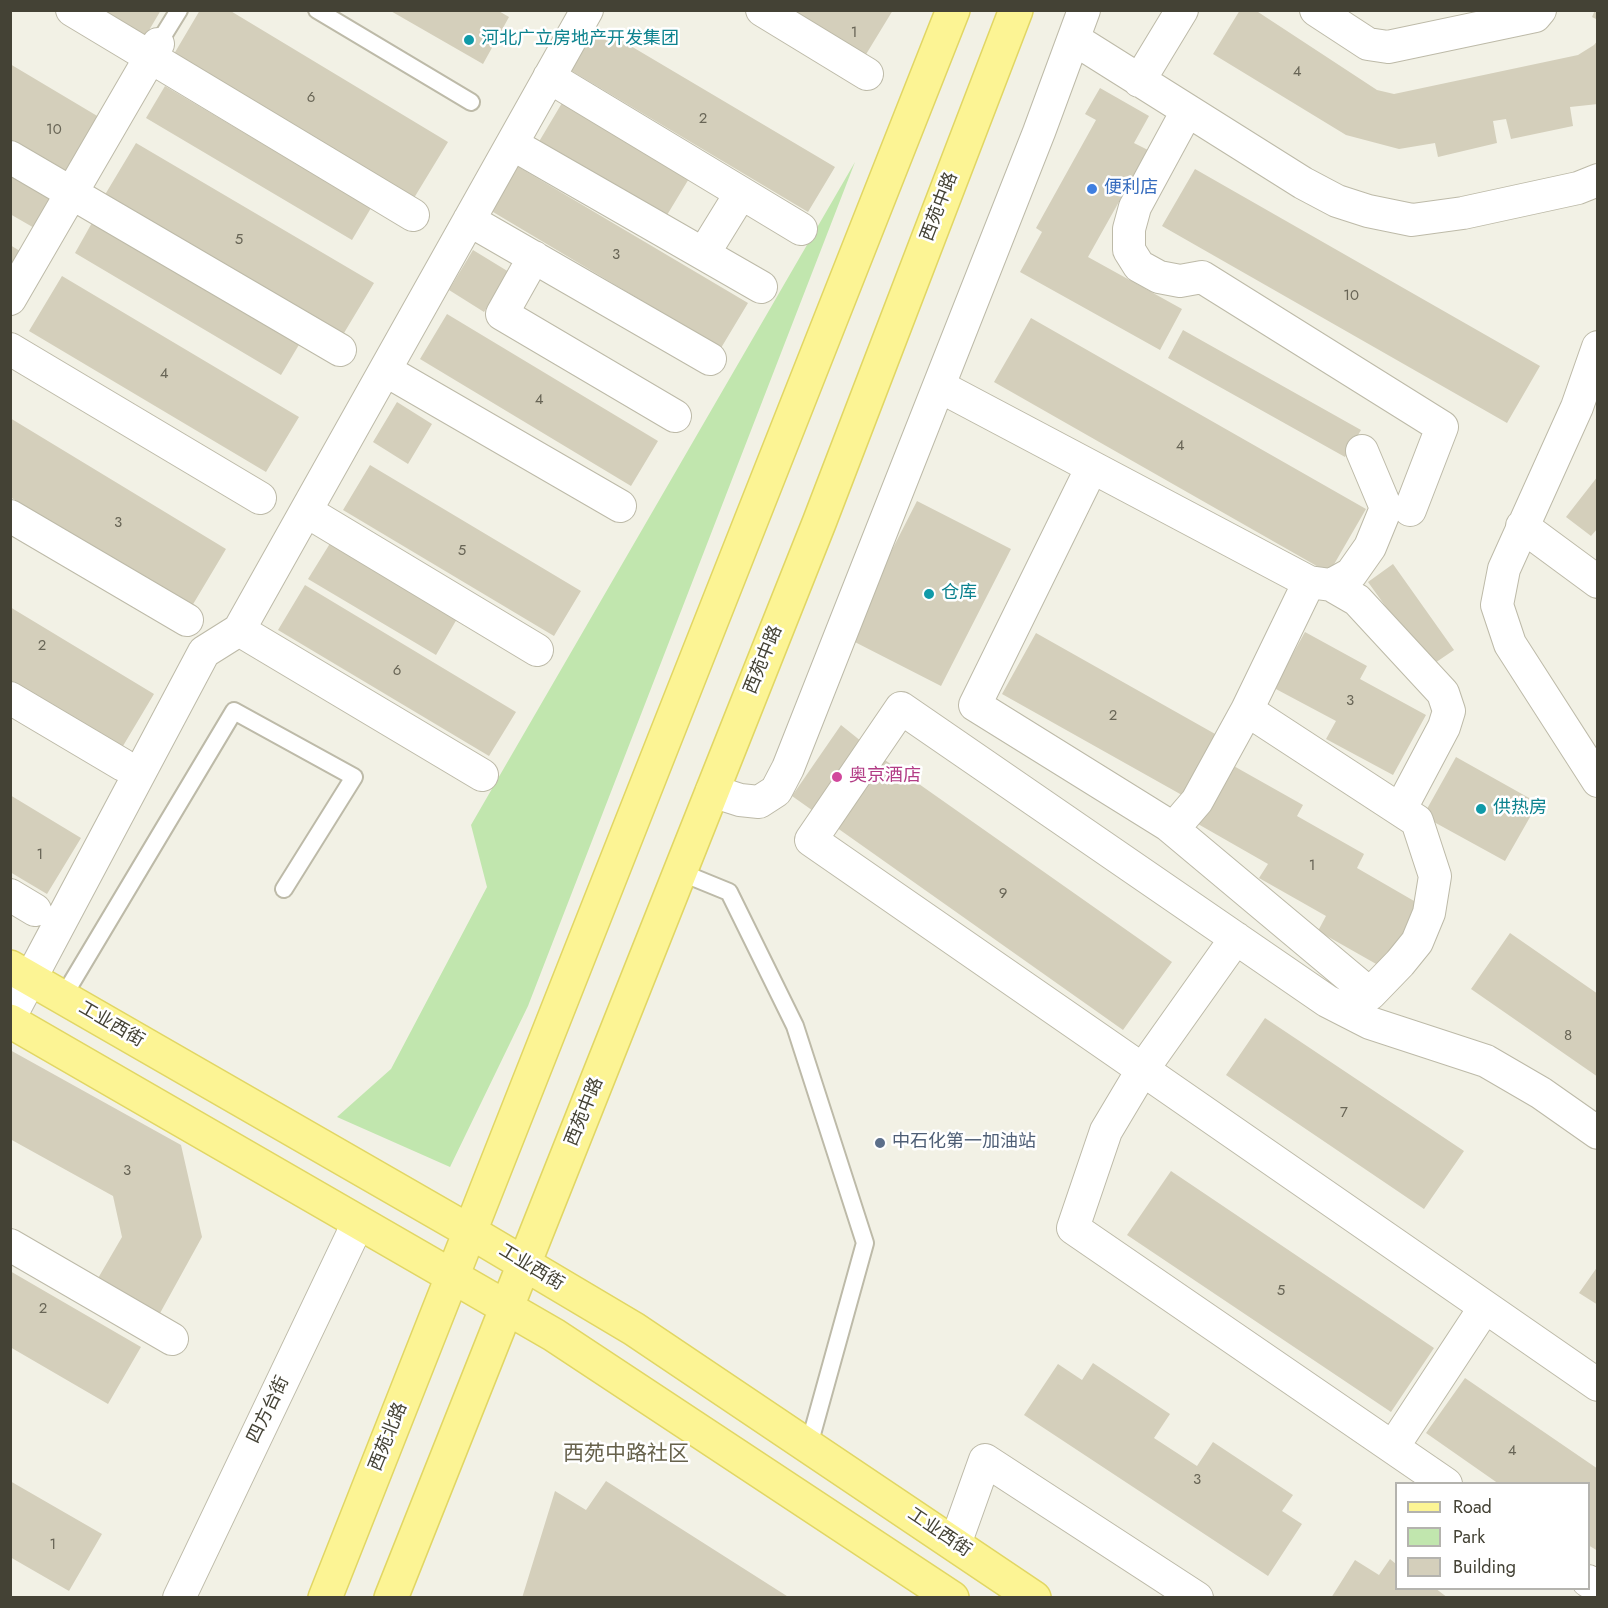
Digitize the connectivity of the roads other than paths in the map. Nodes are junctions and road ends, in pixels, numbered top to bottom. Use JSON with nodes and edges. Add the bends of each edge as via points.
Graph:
{"nodes":[{"id":1,"x":72,"y":10,"type":"edge"},
{"id":2,"x":179,"y":10,"type":"edge"},
{"id":3,"x":316,"y":10,"type":"edge"},
{"id":4,"x":587,"y":10,"type":"edge"},
{"id":5,"x":762,"y":10,"type":"edge"},
{"id":6,"x":953,"y":10,"type":"edge"},
{"id":7,"x":1016,"y":10,"type":"edge"},
{"id":8,"x":1084,"y":10,"type":"edge"},
{"id":9,"x":1182,"y":10,"type":"edge"},
{"id":10,"x":1316,"y":10,"type":"edge"},
{"id":11,"x":1540,"y":10,"type":"edge"},
{"id":12,"x":1074,"y":39,"type":"junction"},
{"id":13,"x":154,"y":51,"type":"junction"},
{"id":14,"x":867,"y":74,"type":"dead end"},
{"id":15,"x":549,"y":77,"type":"junction"},
{"id":16,"x":1139,"y":81,"type":"junction"},
{"id":17,"x":471,"y":102,"type":"dead end"},
{"id":18,"x":1187,"y":111,"type":"junction"},
{"id":19,"x":512,"y":144,"type":"junction"},
{"id":20,"x":10,"y":157,"type":"edge"},
{"id":21,"x":1591,"y":186,"type":"edge"},
{"id":22,"x":741,"y":193,"type":"junction"},
{"id":23,"x":72,"y":194,"type":"junction"},
{"id":24,"x":413,"y":215,"type":"dead end"},
{"id":25,"x":469,"y":219,"type":"junction"},
{"id":26,"x":801,"y":229,"type":"dead end"},
{"id":27,"x":704,"y":253,"type":"junction"},
{"id":28,"x":534,"y":257,"type":"junction"},
{"id":29,"x":761,"y":286,"type":"dead end"},
{"id":30,"x":10,"y":299,"type":"edge"},
{"id":31,"x":1598,"y":347,"type":"edge"},
{"id":32,"x":10,"y":349,"type":"edge"},
{"id":33,"x":340,"y":350,"type":"dead end"},
{"id":34,"x":710,"y":359,"type":"dead end"},
{"id":35,"x":385,"y":370,"type":"junction"},
{"id":36,"x":939,"y":386,"type":"junction"},
{"id":37,"x":675,"y":416,"type":"dead end"},
{"id":38,"x":1362,"y":451,"type":"dead end"},
{"id":39,"x":1092,"y":467,"type":"junction"},
{"id":40,"x":260,"y":498,"type":"dead end"},
{"id":41,"x":620,"y":506,"type":"dead end"},
{"id":42,"x":1410,"y":510,"type":"dead end"},
{"id":43,"x":306,"y":511,"type":"junction"},
{"id":44,"x":10,"y":516,"type":"edge"},
{"id":45,"x":1522,"y":526,"type":"junction"},
{"id":46,"x":1598,"y":582,"type":"edge"},
{"id":47,"x":1320,"y":584,"type":"junction"},
{"id":48,"x":187,"y":621,"type":"dead end"},
{"id":49,"x":239,"y":630,"type":"junction"},
{"id":50,"x":537,"y":650,"type":"dead end"},
{"id":51,"x":10,"y":698,"type":"edge"},
{"id":52,"x":1247,"y":710,"type":"junction"},
{"id":53,"x":123,"y":765,"type":"dead end"},
{"id":54,"x":482,"y":775,"type":"dead end"},
{"id":55,"x":1598,"y":781,"type":"edge"},
{"id":56,"x":712,"y":791,"type":"junction"},
{"id":57,"x":1400,"y":810,"type":"junction"},
{"id":58,"x":1173,"y":829,"type":"junction"},
{"id":59,"x":680,"y":872,"type":"junction"},
{"id":60,"x":284,"y":889,"type":"dead end"},
{"id":61,"x":1236,"y":938,"type":"junction"},
{"id":62,"x":21,"y":973,"type":"edge"},
{"id":63,"x":63,"y":998,"type":"junction"},
{"id":64,"x":10,"y":1019,"type":"edge"},
{"id":65,"x":1143,"y":1069,"type":"junction"},
{"id":66,"x":1598,"y":1133,"type":"edge"},
{"id":67,"x":358,"y":1223,"type":"junction"},
{"id":68,"x":469,"y":1231,"type":"junction"},
{"id":69,"x":10,"y":1245,"type":"edge"},
{"id":70,"x":524,"y":1263,"type":"junction"},
{"id":71,"x":452,"y":1276,"type":"junction"},
{"id":72,"x":1485,"y":1306,"type":"junction"},
{"id":73,"x":505,"y":1307,"type":"junction"},
{"id":74,"x":172,"y":1339,"type":"dead end"},
{"id":75,"x":1598,"y":1385,"type":"edge"},
{"id":76,"x":809,"y":1445,"type":"junction"},
{"id":77,"x":1393,"y":1447,"type":"junction"},
{"id":78,"x":1443,"y":1482,"type":"edge"},
{"id":79,"x":955,"y":1544,"type":"junction"},
{"id":80,"x":179,"y":1598,"type":"edge"},
{"id":81,"x":325,"y":1598,"type":"edge"},
{"id":82,"x":391,"y":1598,"type":"edge"},
{"id":83,"x":952,"y":1598,"type":"edge"},
{"id":84,"x":1034,"y":1598,"type":"edge"},
{"id":85,"x":1197,"y":1598,"type":"edge"}],
"edges":[{"from":1,"to":13,"type":"street"},
{"from":2,"to":13,"type":"lane"},
{"from":3,"to":17,"type":"lane"},
{"from":4,"to":15,"type":"street"},
{"from":5,"to":14,"type":"street"},
{"from":6,"to":68,"type":"main road"},
{"from":7,"to":56,"type":"main road","name":"西苑中路"},
{"from":8,"to":12,"type":"street"},
{"from":9,"to":16,"type":"street"},
{"from":10,"to":11,"type":"street","via":[[1368,44],[1388,47],[1535,15]]},
{"from":12,"to":16,"type":"street"},
{"from":12,"to":36,"type":"street"},
{"from":13,"to":23,"type":"street"},
{"from":13,"to":24,"type":"street"},
{"from":15,"to":19,"type":"street"},
{"from":15,"to":22,"type":"street"},
{"from":16,"to":18,"type":"street"},
{"from":18,"to":21,"type":"street","via":[[1337,201],[1412,220]]},
{"from":18,"to":42,"type":"street","via":[[1135,207],[1129,250],[1139,266],[1159,277],[1180,281],[1202,277],[1442,427]]},
{"from":19,"to":25,"type":"street"},
{"from":19,"to":27,"type":"street"},
{"from":20,"to":23,"type":"street"},
{"from":22,"to":26,"type":"street"},
{"from":22,"to":27,"type":"street"},
{"from":23,"to":30,"type":"street"},
{"from":23,"to":33,"type":"street"},
{"from":25,"to":28,"type":"street"},
{"from":25,"to":35,"type":"street"},
{"from":27,"to":29,"type":"street"},
{"from":28,"to":34,"type":"street"},
{"from":28,"to":37,"type":"street","via":[[502,314]]},
{"from":31,"to":45,"type":"street","via":[[1577,406]]},
{"from":32,"to":40,"type":"street"},
{"from":35,"to":41,"type":"street"},
{"from":35,"to":43,"type":"street"},
{"from":36,"to":39,"type":"street"},
{"from":36,"to":56,"type":"street","via":[[789,768],[776,791],[759,802]]},
{"from":38,"to":47,"type":"street","via":[[1386,508],[1370,548],[1351,574]]},
{"from":39,"to":47,"type":"street"},
{"from":39,"to":58,"type":"street","via":[[975,705]]},
{"from":43,"to":49,"type":"street"},
{"from":43,"to":50,"type":"street"},
{"from":44,"to":48,"type":"street"},
{"from":45,"to":46,"type":"street"},
{"from":45,"to":55,"type":"street","via":[[1504,569],[1497,604],[1510,644]]},
{"from":47,"to":52,"type":"street"},
{"from":47,"to":57,"type":"street","via":[[1357,600],[1443,693],[1449,711],[1444,727]]},
{"from":49,"to":54,"type":"street"},
{"from":49,"to":62,"type":"street","via":[[204,652]]},
{"from":51,"to":53,"type":"street"},
{"from":52,"to":57,"type":"street"},
{"from":52,"to":58,"type":"street","via":[[1197,801]]},
{"from":56,"to":59,"type":"main road","name":"西苑中路"},
{"from":57,"to":58,"type":"street","via":[[1417,820],[1434,876],[1429,913],[1417,942],[1370,994]]},
{"from":59,"to":70,"type":"main road","name":"西苑中路"},
{"from":59,"to":76,"type":"lane","via":[[729,892],[795,1026],[865,1243]]},
{"from":60,"to":63,"type":"lane","via":[[354,777],[234,711]]},
{"from":61,"to":65,"type":"street"},
{"from":61,"to":65,"type":"street","via":[[901,708],[811,840]]},
{"from":61,"to":66,"type":"street","via":[[1327,1001],[1370,1023],[1486,1061]]},
{"from":62,"to":63,"type":"main road","name":"工业西街"},
{"from":62,"to":64,"type":"street"},
{"from":63,"to":68,"type":"main road","name":"工业西街"},
{"from":64,"to":67,"type":"main road"},
{"from":65,"to":72,"type":"street"},
{"from":65,"to":77,"type":"street","via":[[1106,1131],[1073,1228]]},
{"from":67,"to":71,"type":"main road"},
{"from":67,"to":80,"type":"street","name":"四方台街"},
{"from":68,"to":70,"type":"main road","name":"工业西街"},
{"from":68,"to":71,"type":"main road"},
{"from":69,"to":74,"type":"street"},
{"from":70,"to":73,"type":"main road","name":"西苑中路"},
{"from":70,"to":76,"type":"main road","name":"工业西街","via":[[634,1329]]},
{"from":71,"to":73,"type":"main road"},
{"from":71,"to":81,"type":"main road","name":"西苑北路"},
{"from":72,"to":75,"type":"street"},
{"from":72,"to":77,"type":"street"},
{"from":73,"to":82,"type":"main road"},
{"from":73,"to":83,"type":"main road","via":[[554,1335]]},
{"from":76,"to":79,"type":"main road","name":"工业西街"},
{"from":77,"to":78,"type":"street"},
{"from":79,"to":84,"type":"main road","name":"工业西街"},
{"from":79,"to":85,"type":"street","via":[[985,1460]]}]}
